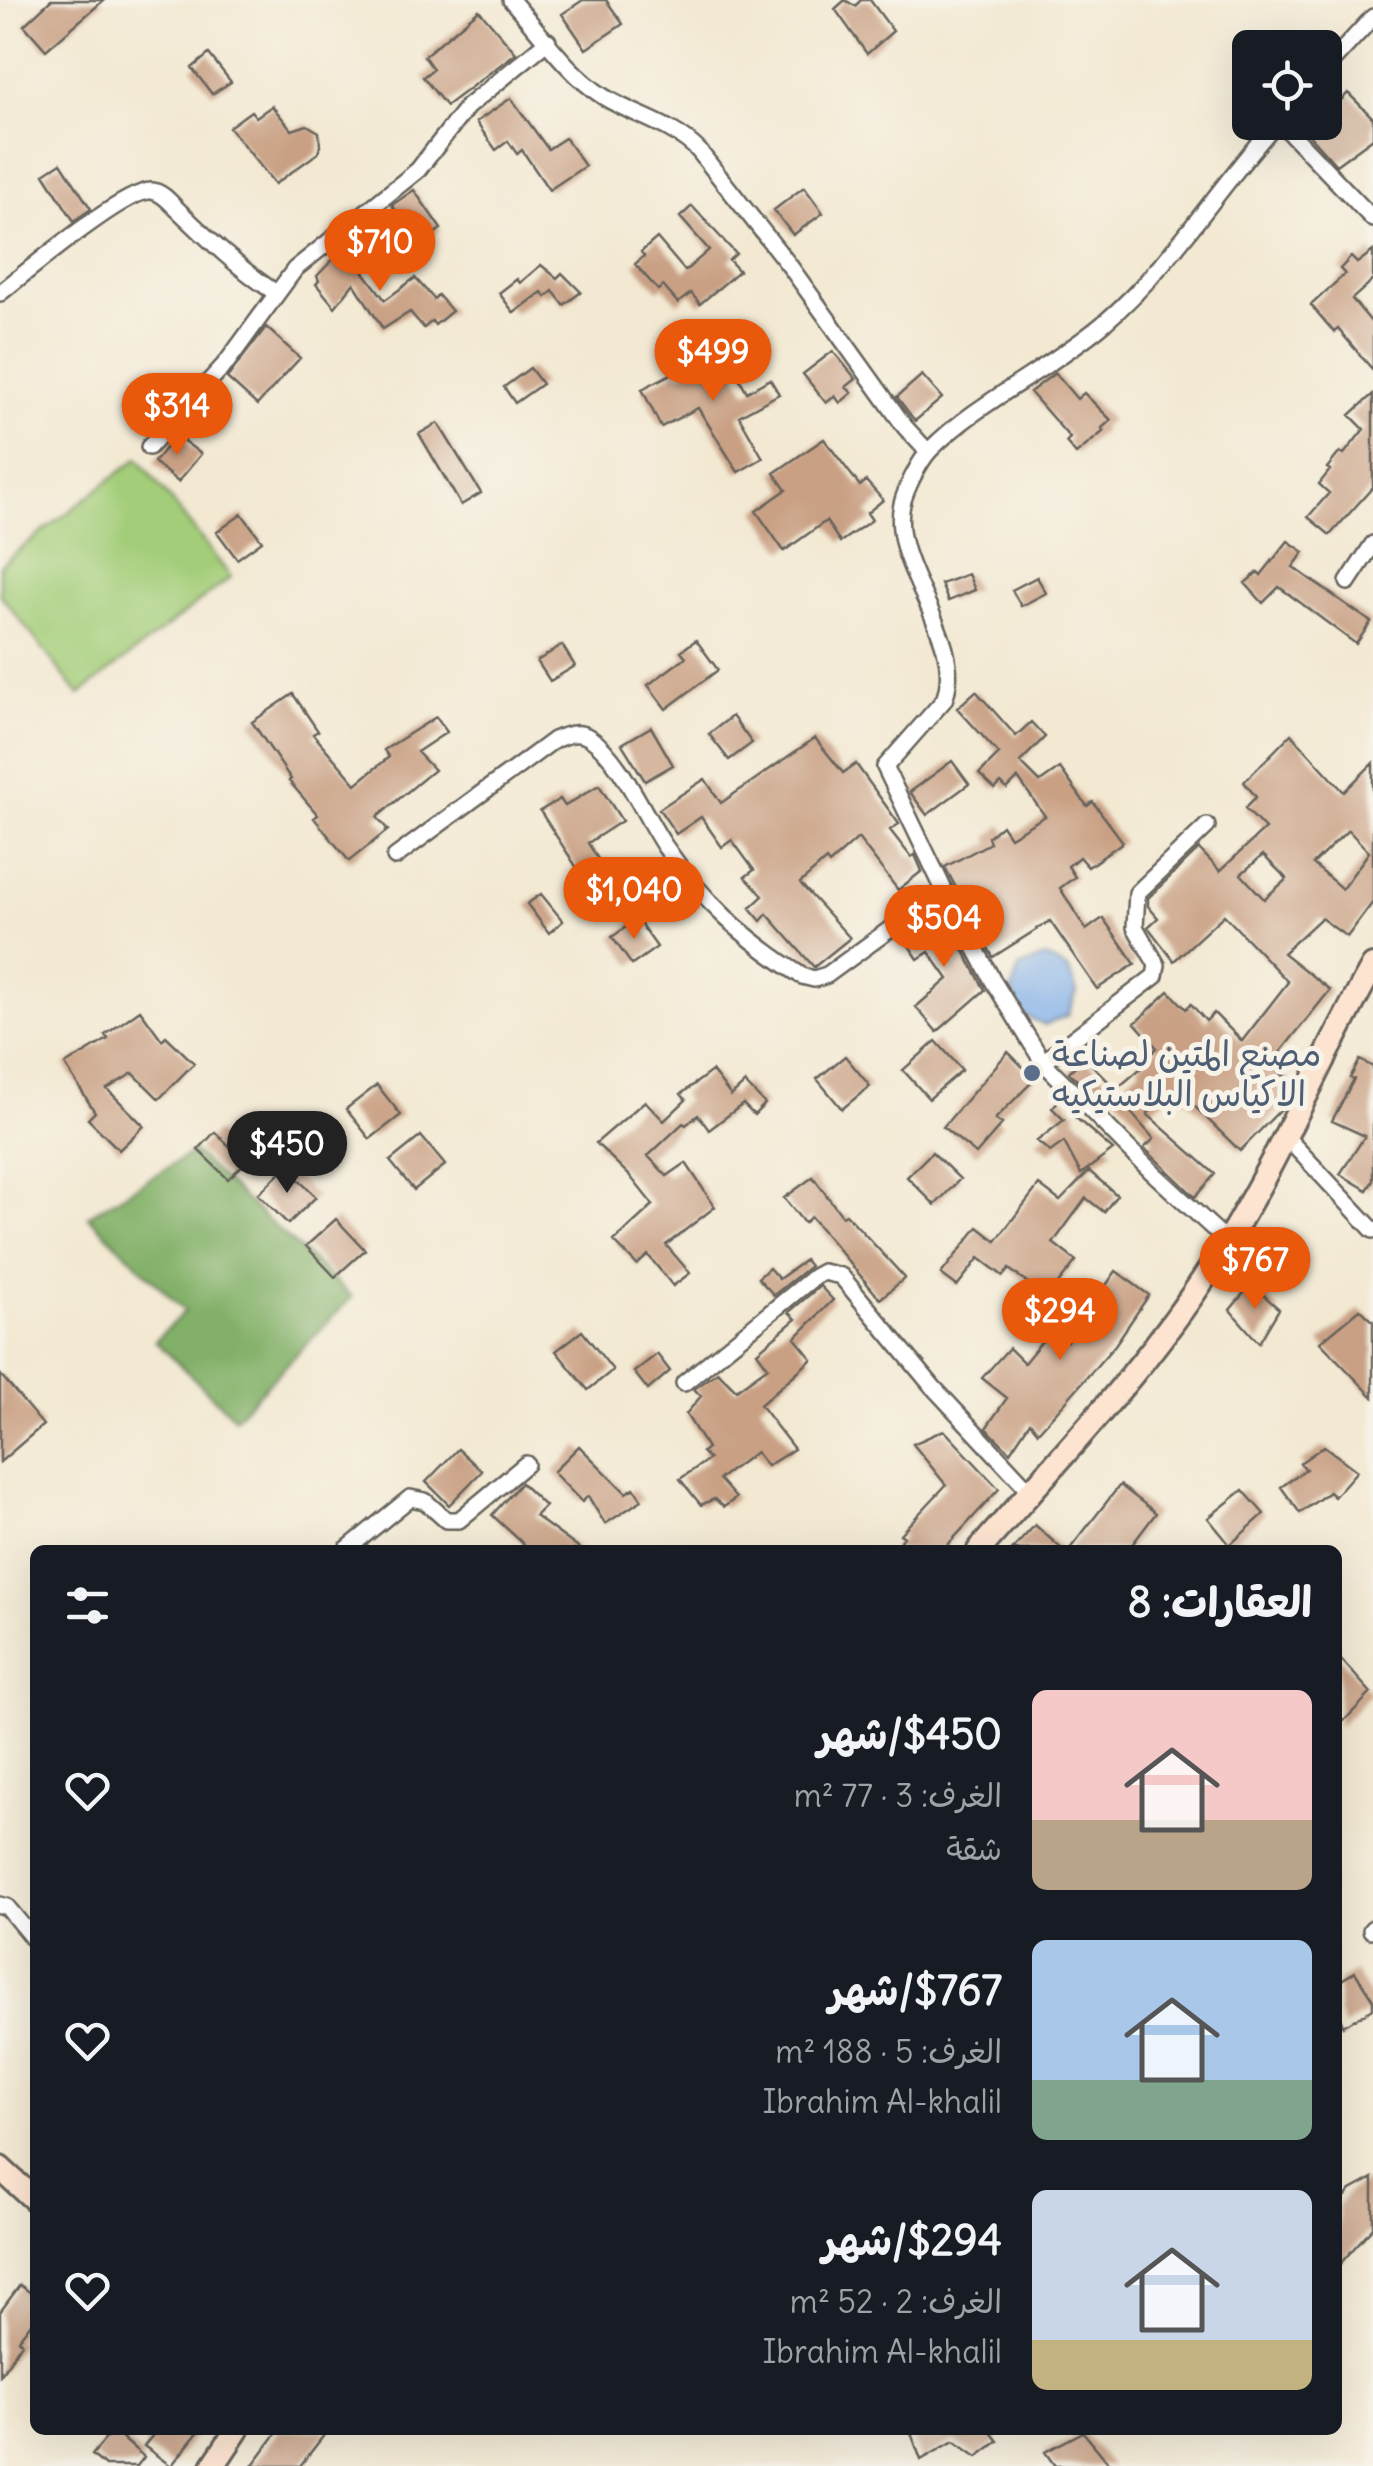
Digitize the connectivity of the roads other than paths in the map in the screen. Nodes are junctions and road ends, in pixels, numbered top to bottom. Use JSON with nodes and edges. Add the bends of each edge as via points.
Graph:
{"nodes":[{"id":1,"x":511,"y":0,"type":"edge"},
{"id":2,"x":1373,"y":17,"type":"edge"},
{"id":3,"x":548,"y":41,"type":"junction"},
{"id":4,"x":1342,"y":51,"type":"edge"},
{"id":5,"x":1264,"y":140,"type":"edge"},
{"id":6,"x":1296,"y":140,"type":"edge"},
{"id":7,"x":1373,"y":219,"type":"edge"},
{"id":8,"x":276,"y":293,"type":"junction"},
{"id":9,"x":0,"y":294,"type":"edge"},
{"id":10,"x":149,"y":447,"type":"dead end"},
{"id":11,"x":928,"y":452,"type":"junction"},
{"id":12,"x":1373,"y":544,"type":"edge"},
{"id":13,"x":1348,"y":582,"type":"dead end"},
{"id":14,"x":1207,"y":826,"type":"dead end"},
{"id":15,"x":395,"y":857,"type":"dead end"},
{"id":16,"x":944,"y":890,"type":"junction"},
{"id":17,"x":1373,"y":966,"type":"edge"},
{"id":18,"x":1043,"y":1062,"type":"junction"},
{"id":19,"x":1286,"y":1137,"type":"junction"},
{"id":20,"x":1373,"y":1230,"type":"edge"},
{"id":21,"x":1228,"y":1242,"type":"junction"},
{"id":22,"x":684,"y":1384,"type":"dead end"},
{"id":23,"x":526,"y":1464,"type":"dead end"},
{"id":24,"x":1030,"y":1492,"type":"junction"},
{"id":25,"x":352,"y":1545,"type":"edge"},
{"id":26,"x":983,"y":1545,"type":"edge"},
{"id":27,"x":0,"y":1904,"type":"edge"},
{"id":28,"x":30,"y":1935,"type":"edge"},
{"id":29,"x":0,"y":2168,"type":"edge"},
{"id":30,"x":30,"y":2195,"type":"edge"},
{"id":31,"x":234,"y":2435,"type":"edge"},
{"id":32,"x":219,"y":2463,"type":"edge"}],
"edges":[{"from":1,"to":3,"type":"street"},
{"from":2,"to":4,"type":"street"},
{"from":3,"to":8,"type":"street","via":[[467,107],[418,170]]},
{"from":3,"to":11,"type":"street","via":[[601,96],[686,138],[707,160]]},
{"from":5,"to":11,"type":"street","via":[[1149,281],[1103,324]]},
{"from":6,"to":7,"type":"street"},
{"from":8,"to":9,"type":"street","via":[[152,191],[114,207]]},
{"from":8,"to":10,"type":"street","via":[[226,362]]},
{"from":11,"to":16,"type":"street","via":[[900,520],[950,677],[944,700],[885,767]]},
{"from":12,"to":13,"type":"street"},
{"from":14,"to":18,"type":"street","via":[[1137,893],[1134,927],[1157,966],[1156,976]]},
{"from":15,"to":16,"type":"street","via":[[569,733],[588,736],[602,750],[717,913],[802,976],[828,975]]},
{"from":16,"to":18,"type":"street"},
{"from":17,"to":19,"type":"street"},
{"from":18,"to":21,"type":"street"},
{"from":19,"to":20,"type":"street"},
{"from":19,"to":21,"type":"street"},
{"from":21,"to":24,"type":"street","via":[[1132,1376]]},
{"from":22,"to":24,"type":"street","via":[[814,1277],[832,1272]]},
{"from":23,"to":25,"type":"street","via":[[459,1520],[446,1520],[425,1501],[410,1498]]},
{"from":24,"to":26,"type":"street"},
{"from":27,"to":28,"type":"street"},
{"from":29,"to":30,"type":"street"},
{"from":31,"to":32,"type":"street"}]}
